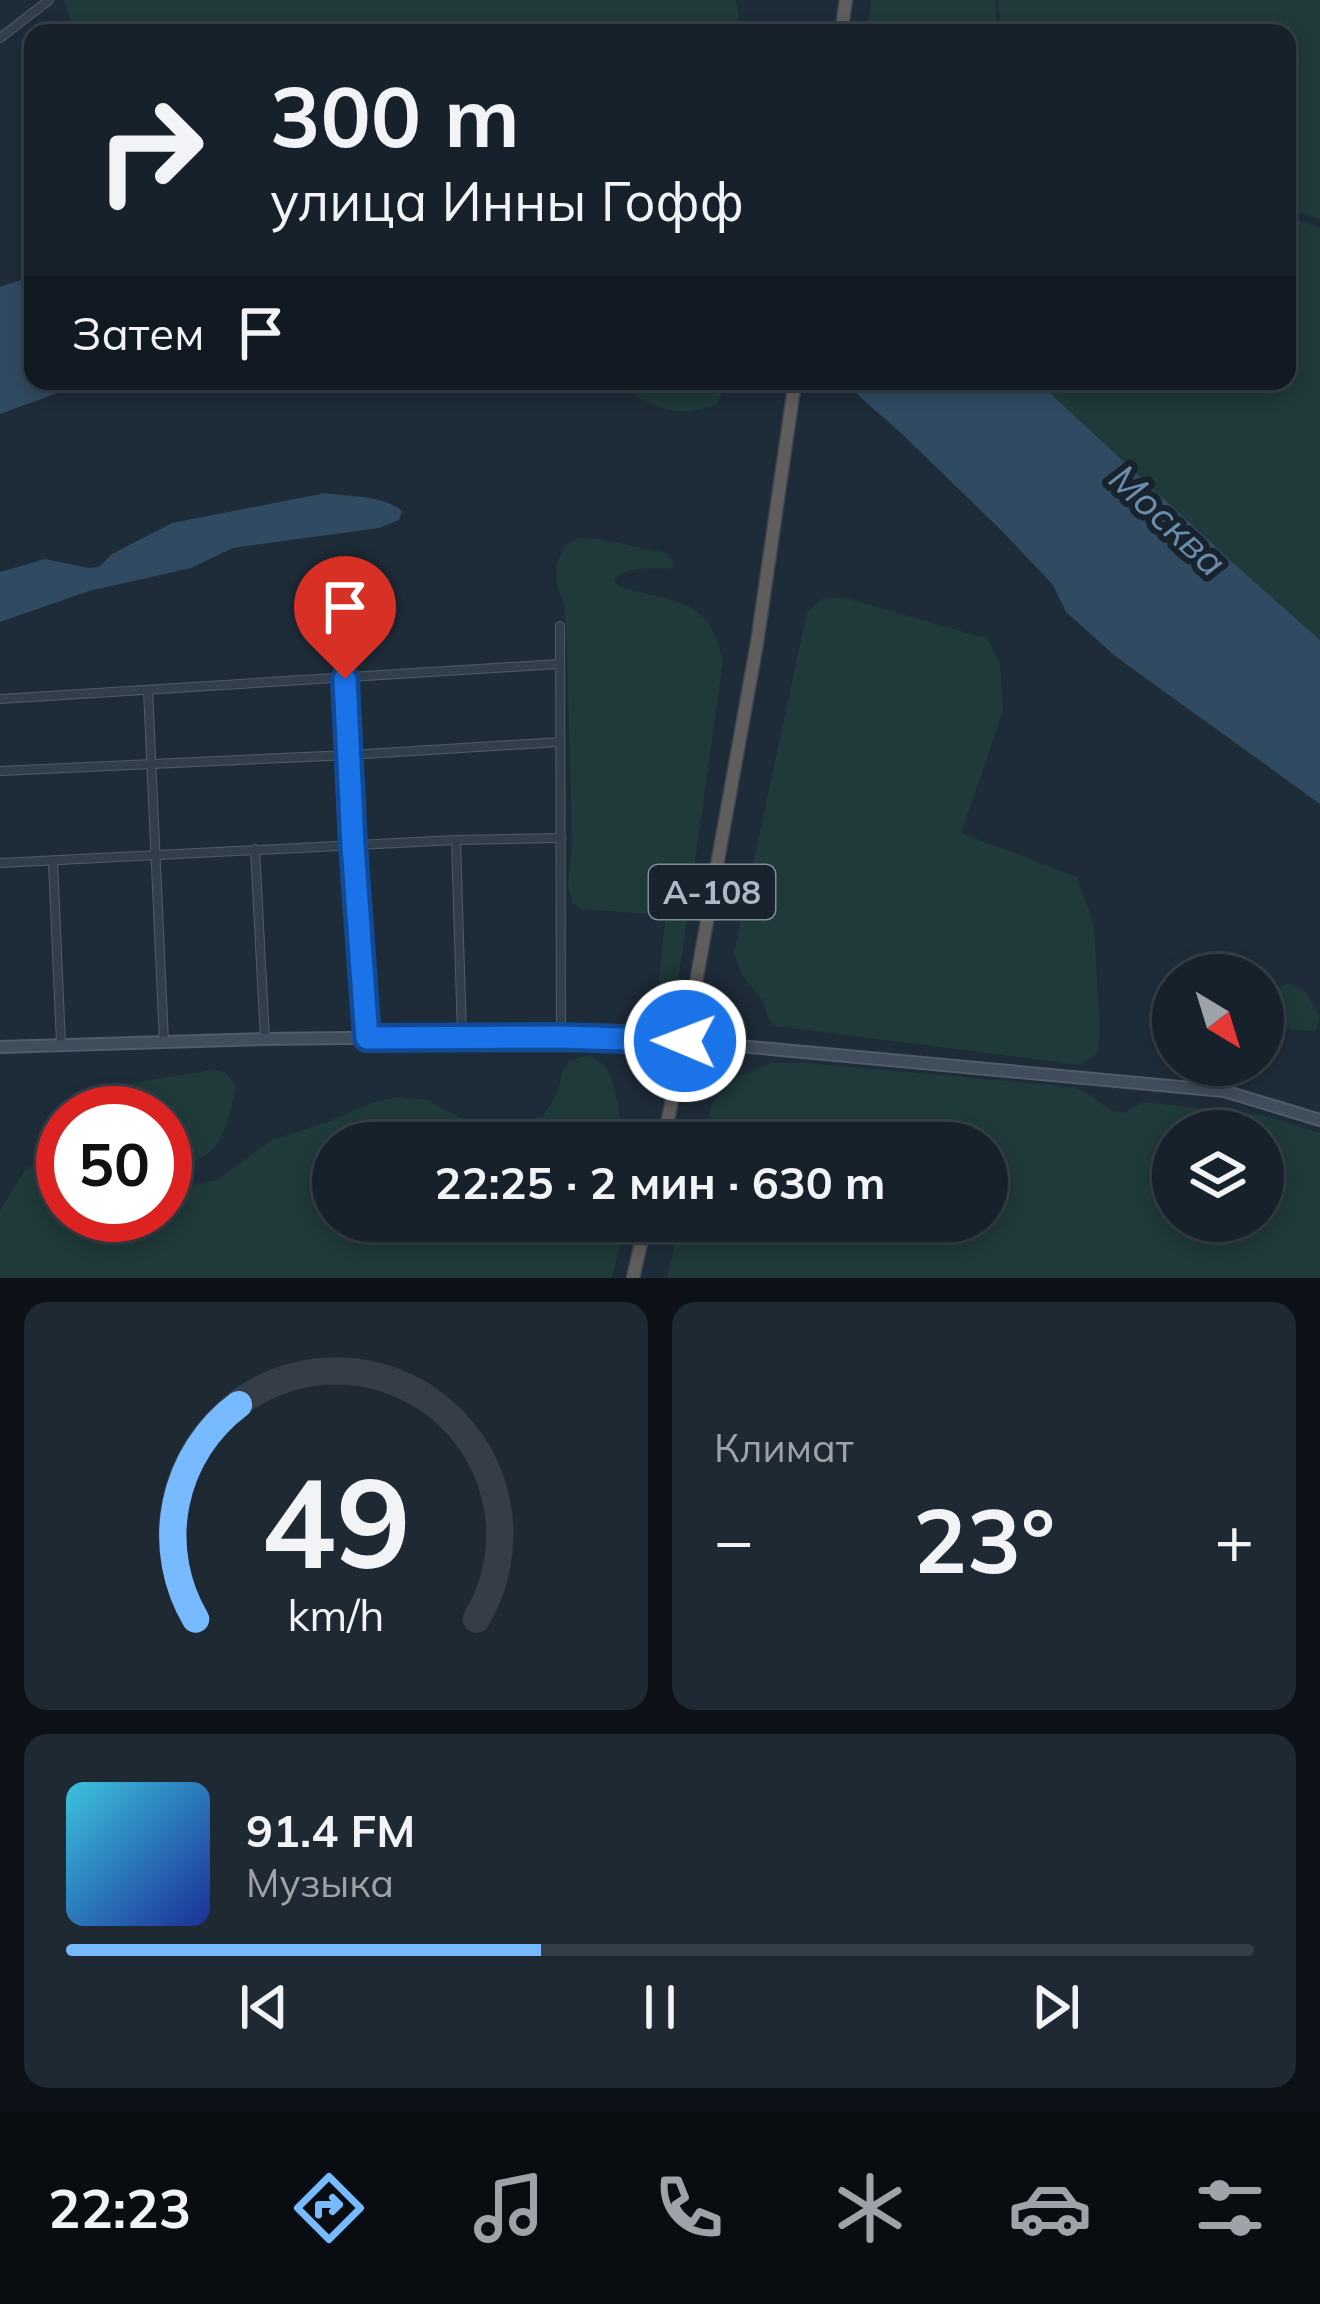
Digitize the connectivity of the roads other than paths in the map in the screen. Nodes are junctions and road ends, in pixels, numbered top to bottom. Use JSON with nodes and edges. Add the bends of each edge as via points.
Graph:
{"nodes":[{"id":1,"x":49,"y":0,"type":"edge"},
{"id":2,"x":0,"y":38,"type":"edge"},
{"id":3,"x":794,"y":390,"type":"edge"},
{"id":4,"x":560,"y":626,"type":"dead end"},
{"id":5,"x":560,"y":664,"type":"junction"},
{"id":6,"x":345,"y":679,"type":"junction"},
{"id":7,"x":148,"y":689,"type":"junction"},
{"id":8,"x":0,"y":698,"type":"edge"},
{"id":9,"x":560,"y":742,"type":"junction"},
{"id":10,"x":349,"y":755,"type":"junction"},
{"id":11,"x":151,"y":763,"type":"junction"},
{"id":12,"x":0,"y":771,"type":"edge"},
{"id":13,"x":561,"y":838,"type":"junction"},
{"id":14,"x":456,"y":840,"type":"junction"},
{"id":15,"x":353,"y":845,"type":"junction"},
{"id":16,"x":255,"y":849,"type":"junction"},
{"id":17,"x":155,"y":856,"type":"junction"},
{"id":18,"x":53,"y":861,"type":"junction"},
{"id":19,"x":0,"y":863,"type":"edge"},
{"id":20,"x":462,"y":1037,"type":"junction"},
{"id":21,"x":561,"y":1037,"type":"junction"},
{"id":22,"x":367,"y":1038,"type":"junction"},
{"id":23,"x":265,"y":1039,"type":"junction"},
{"id":24,"x":685,"y":1041,"type":"junction"},
{"id":25,"x":164,"y":1042,"type":"junction"},
{"id":26,"x":61,"y":1044,"type":"junction"},
{"id":27,"x":0,"y":1047,"type":"edge"},
{"id":28,"x":1320,"y":1120,"type":"edge"},
{"id":29,"x":668,"y":1122,"type":"edge"},
{"id":30,"x":641,"y":1242,"type":"edge"},
{"id":31,"x":633,"y":1278,"type":"edge"}],
"edges":[{"from":1,"to":2,"type":"street"},
{"from":3,"to":24,"type":"highway","number":"А-108"},
{"from":4,"to":5,"type":"street"},
{"from":5,"to":6,"type":"street"},
{"from":5,"to":9,"type":"street"},
{"from":6,"to":7,"type":"street"},
{"from":6,"to":10,"type":"street"},
{"from":7,"to":8,"type":"street"},
{"from":7,"to":11,"type":"street"},
{"from":9,"to":10,"type":"street"},
{"from":9,"to":13,"type":"street"},
{"from":10,"to":11,"type":"street"},
{"from":10,"to":15,"type":"street"},
{"from":11,"to":12,"type":"street"},
{"from":11,"to":17,"type":"street"},
{"from":13,"to":14,"type":"street"},
{"from":13,"to":21,"type":"street"},
{"from":14,"to":15,"type":"street"},
{"from":14,"to":20,"type":"street"},
{"from":15,"to":16,"type":"street"},
{"from":15,"to":22,"type":"street"},
{"from":16,"to":17,"type":"street"},
{"from":16,"to":23,"type":"street"},
{"from":17,"to":18,"type":"street"},
{"from":17,"to":25,"type":"street"},
{"from":18,"to":19,"type":"street"},
{"from":18,"to":26,"type":"street"},
{"from":20,"to":21,"type":"main road"},
{"from":20,"to":22,"type":"main road"},
{"from":21,"to":24,"type":"main road"},
{"from":22,"to":23,"type":"main road"},
{"from":23,"to":25,"type":"main road"},
{"from":24,"to":28,"type":"main road","via":[[1224,1091]]},
{"from":24,"to":29,"type":"highway","number":"А-108"},
{"from":25,"to":26,"type":"main road"},
{"from":26,"to":27,"type":"main road"},
{"from":30,"to":31,"type":"highway"}]}
